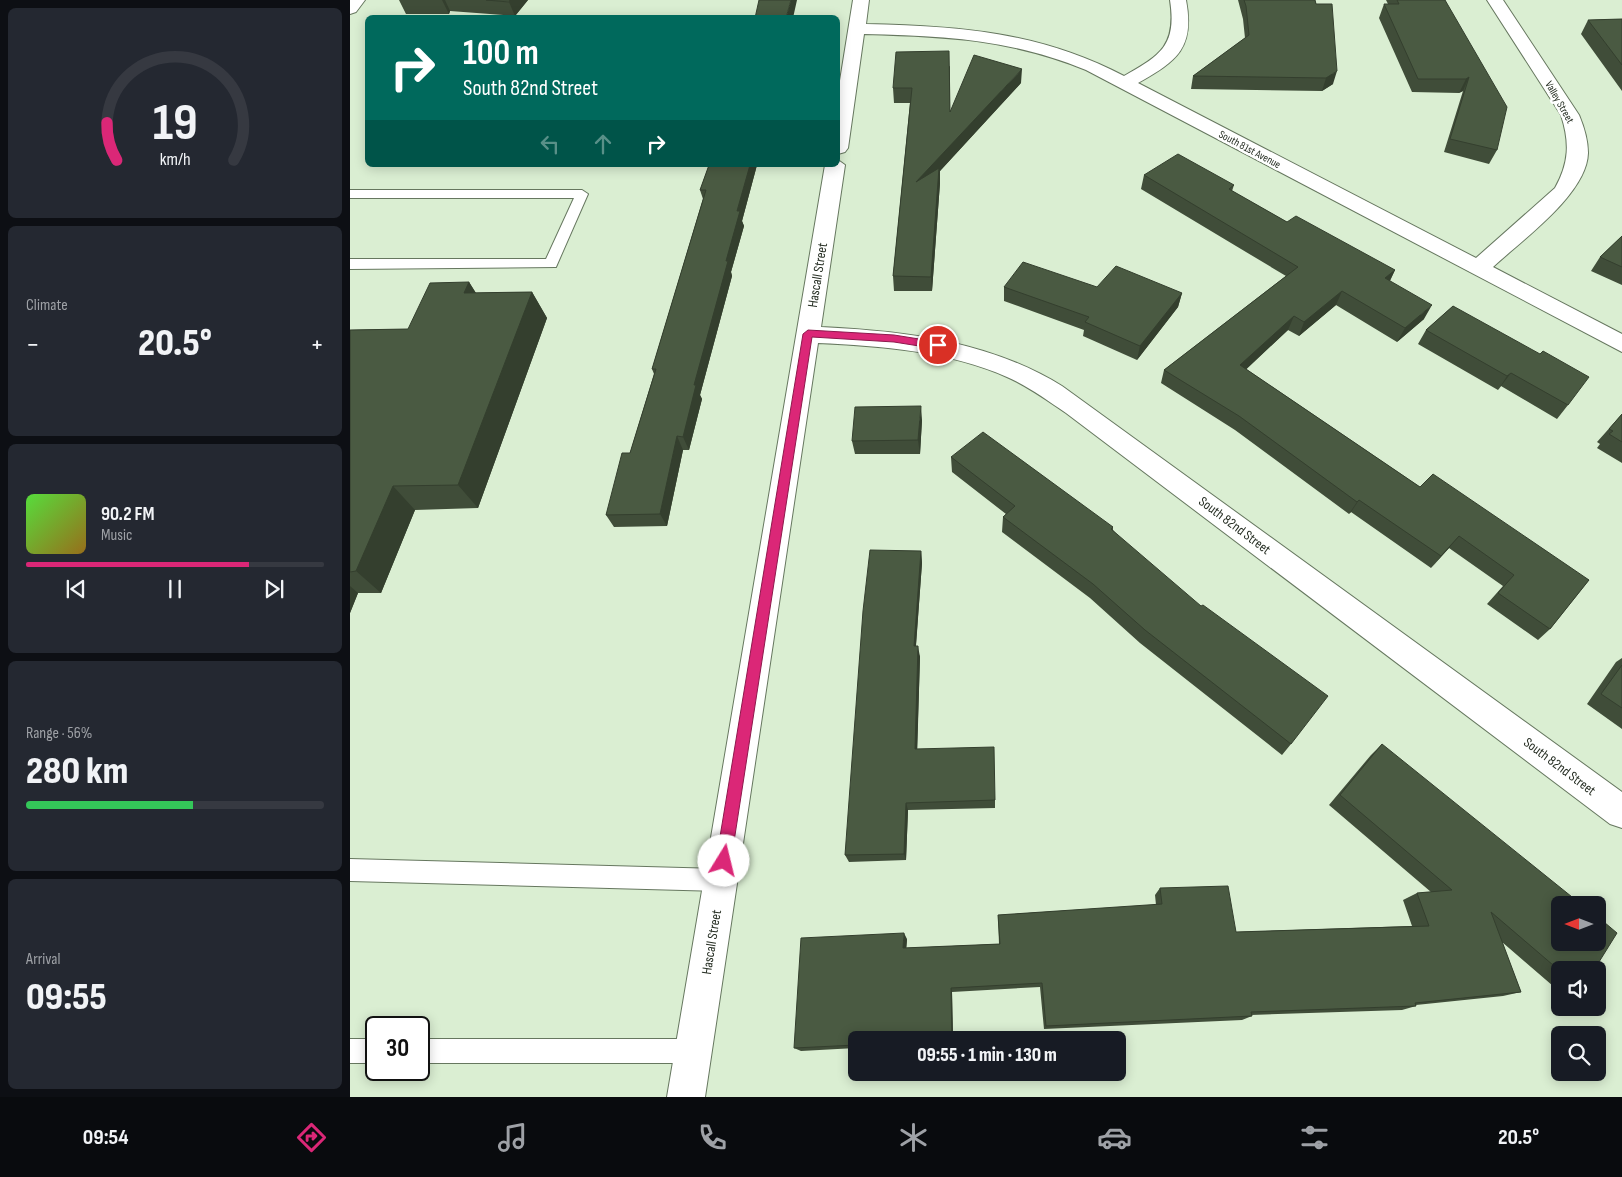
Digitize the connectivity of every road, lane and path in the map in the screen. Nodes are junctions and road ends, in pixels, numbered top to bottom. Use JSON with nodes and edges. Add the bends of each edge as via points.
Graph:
{"nodes":[{"id":1,"x":357,"y":0,"type":"edge"},
{"id":2,"x":861,"y":0,"type":"edge"},
{"id":3,"x":1178,"y":0,"type":"edge"},
{"id":4,"x":1496,"y":0,"type":"edge"},
{"id":5,"x":350,"y":8,"type":"edge"},
{"id":6,"x":857,"y":29,"type":"junction"},
{"id":7,"x":1125,"y":83,"type":"junction"},
{"id":8,"x":840,"y":135,"type":"edge"},
{"id":9,"x":835,"y":167,"type":"edge"},
{"id":10,"x":350,"y":194,"type":"edge"},
{"id":11,"x":350,"y":264,"type":"edge"},
{"id":12,"x":1478,"y":268,"type":"junction"},
{"id":13,"x":808,"y":334,"type":"junction"},
{"id":14,"x":1622,"y":344,"type":"edge"},
{"id":15,"x":1622,"y":812,"type":"edge"},
{"id":16,"x":350,"y":870,"type":"edge"},
{"id":17,"x":720,"y":880,"type":"junction"},
{"id":18,"x":350,"y":1051,"type":"edge"},
{"id":19,"x":365,"y":1051,"type":"edge"},
{"id":20,"x":430,"y":1051,"type":"edge"},
{"id":21,"x":693,"y":1051,"type":"junction"},
{"id":22,"x":686,"y":1097,"type":"edge"}],
"edges":[{"from":1,"to":5,"type":"street"},
{"from":2,"to":6,"type":"street"},
{"from":3,"to":7,"type":"street","via":[[1182,16],[1179,40],[1157,64]]},
{"from":4,"to":12,"type":"street","name":"Valley Street","via":[[1570,115],[1578,154],[1573,174],[1562,192]]},
{"from":6,"to":7,"type":"street","name":"South 81st Avenue","via":[[953,31],[1012,39],[1066,55]]},
{"from":6,"to":8,"type":"street"},
{"from":7,"to":12,"type":"street","name":"South 81st Avenue"},
{"from":9,"to":13,"type":"street","name":"Hascall Street"},
{"from":10,"to":11,"type":"lane","via":[[582,194],[552,264]]},
{"from":12,"to":14,"type":"street","name":"South 81st Avenue"},
{"from":13,"to":15,"type":"street","name":"South 82nd Street","via":[[894,338],[938,345],[987,359],[1038,382],[1075,406]]},
{"from":13,"to":17,"type":"street","name":"Hascall Street"},
{"from":16,"to":17,"type":"lane"},
{"from":17,"to":21,"type":"street","name":"Hascall Street"},
{"from":18,"to":19,"type":"lane"},
{"from":20,"to":21,"type":"lane"},
{"from":21,"to":22,"type":"street","name":"Hascall Street"}]}
